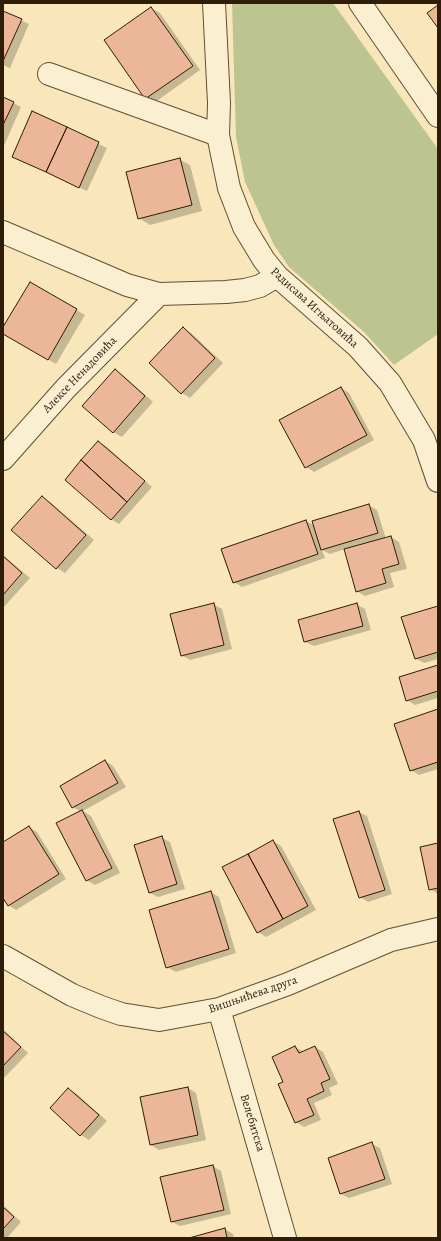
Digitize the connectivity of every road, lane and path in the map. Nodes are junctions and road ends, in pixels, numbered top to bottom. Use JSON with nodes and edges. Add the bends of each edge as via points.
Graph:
{"nodes":[{"id":1,"x":214,"y":3,"type":"edge"},
{"id":2,"x":360,"y":3,"type":"edge"},
{"id":3,"x":49,"y":74,"type":"dead end"},
{"id":4,"x":438,"y":116,"type":"edge"},
{"id":5,"x":218,"y":135,"type":"junction"},
{"id":6,"x":3,"y":232,"type":"edge"},
{"id":7,"x":276,"y":276,"type":"junction"},
{"id":8,"x":159,"y":294,"type":"junction"},
{"id":9,"x":3,"y":459,"type":"edge"},
{"id":10,"x":438,"y":481,"type":"edge"},
{"id":11,"x":438,"y":929,"type":"edge"},
{"id":12,"x":3,"y":956,"type":"edge"},
{"id":13,"x":219,"y":1009,"type":"junction"},
{"id":14,"x":285,"y":1238,"type":"edge"}],
"edges":[{"from":1,"to":5,"type":"street","name":"Радисава Игњатовића"},
{"from":2,"to":4,"type":"street"},
{"from":3,"to":5,"type":"street"},
{"from":5,"to":7,"type":"street","name":"Радисава Игњатовића","via":[[230,188],[244,227]]},
{"from":6,"to":8,"type":"street","via":[[127,285]]},
{"from":7,"to":8,"type":"street","via":[[260,286],[245,290]]},
{"from":7,"to":10,"type":"street","name":"Радисава Игњатовића","via":[[358,347],[390,383],[424,440]]},
{"from":8,"to":9,"type":"street","name":"Алексе Ненадовића","via":[[66,388]]},
{"from":11,"to":13,"type":"street","name":"Вишњићева друга","via":[[391,940],[288,984]]},
{"from":12,"to":13,"type":"street","name":"Вишњићева друга","via":[[72,994],[121,1014],[159,1020]]},
{"from":13,"to":14,"type":"street","name":"Велебитска"}]}
